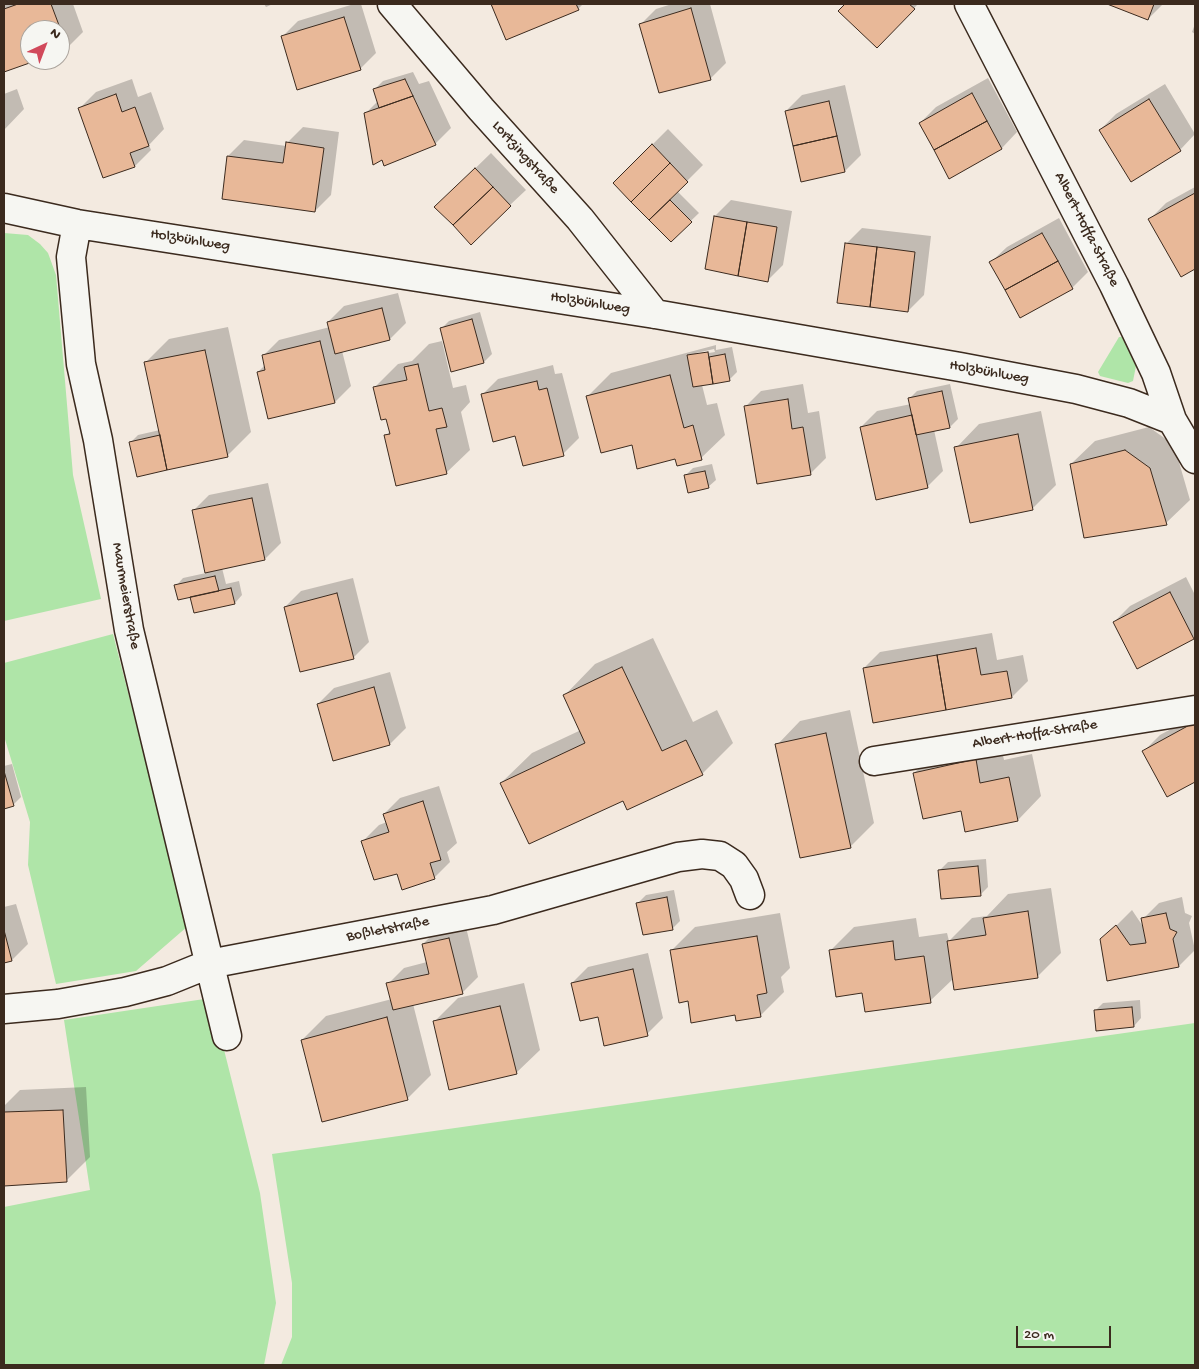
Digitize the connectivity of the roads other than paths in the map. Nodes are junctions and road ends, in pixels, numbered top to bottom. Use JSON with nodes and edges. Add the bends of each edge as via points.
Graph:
{"nodes":[{"id":1,"x":392,"y":4,"type":"edge"},
{"id":2,"x":969,"y":4,"type":"edge"},
{"id":3,"x":4,"y":208,"type":"edge"},
{"id":4,"x":77,"y":224,"type":"junction"},
{"id":5,"x":655,"y":314,"type":"junction"},
{"id":6,"x":1172,"y":420,"type":"junction"},
{"id":7,"x":1195,"y":459,"type":"edge"},
{"id":8,"x":1195,"y":710,"type":"edge"},
{"id":9,"x":874,"y":761,"type":"dead end"},
{"id":10,"x":750,"y":895,"type":"dead end"},
{"id":11,"x":210,"y":964,"type":"junction"},
{"id":12,"x":4,"y":1009,"type":"edge"},
{"id":13,"x":227,"y":1036,"type":"dead end"}],
"edges":[{"from":1,"to":5,"type":"street","name":"Lortzingstraße","via":[[580,219]]},
{"from":2,"to":6,"type":"street","name":"Albert-Hoffa-Straße","via":[[1114,284],[1156,373]]},
{"from":3,"to":4,"type":"street","name":"Holzbühlweg"},
{"from":4,"to":5,"type":"street","name":"Holzbühlweg"},
{"from":4,"to":11,"type":"street","name":"Maurmeierstraße","via":[[71,257],[81,364],[98,440],[129,630]]},
{"from":5,"to":6,"type":"street","name":"Holzbühlweg","via":[[1076,389],[1129,403]]},
{"from":6,"to":7,"type":"street","name":"Albert-Hoffa-Straße"},
{"from":8,"to":9,"type":"street","name":"Albert-Hoffa-Straße"},
{"from":10,"to":11,"type":"street","name":"Boßletstraße","via":[[734,865],[720,856],[678,857],[493,910]]},
{"from":11,"to":12,"type":"street","name":"Boßletstraße","via":[[167,981],[125,992],[58,1004]]},
{"from":11,"to":13,"type":"street","name":"Maurmeierstraße"}]}
